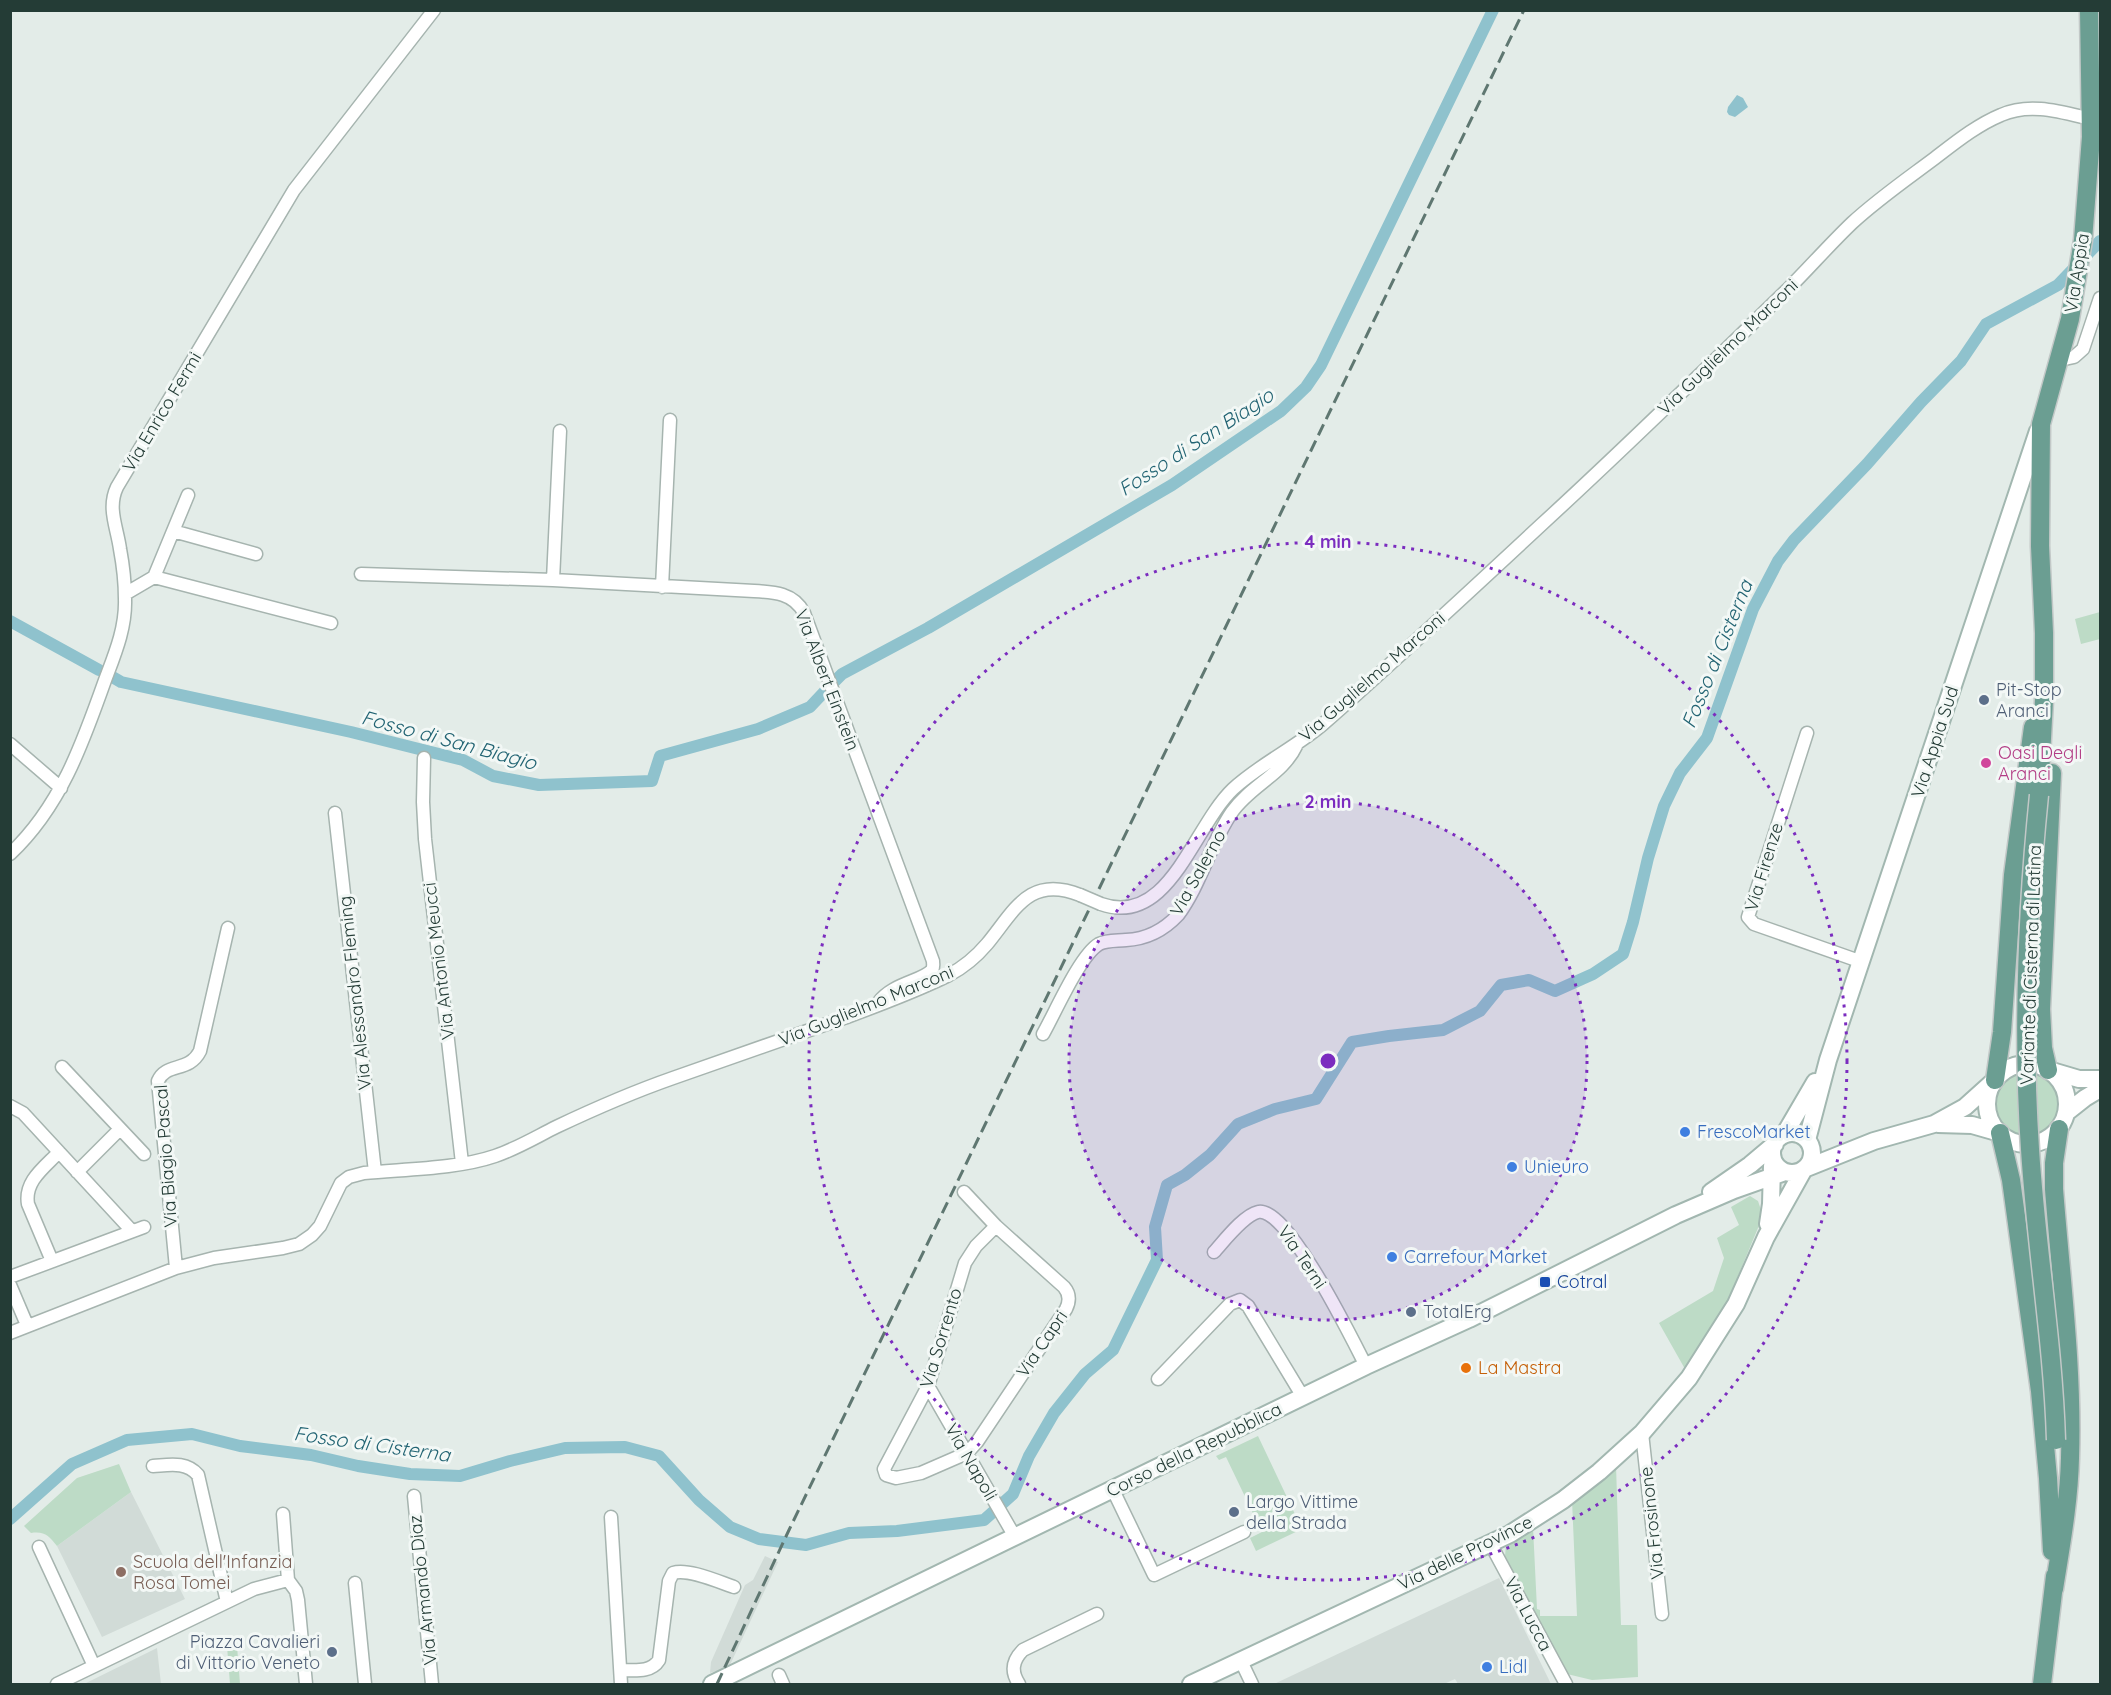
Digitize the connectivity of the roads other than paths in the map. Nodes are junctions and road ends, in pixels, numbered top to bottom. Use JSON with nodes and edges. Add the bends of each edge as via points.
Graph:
{"nodes":[{"id":1,"x":434,"y":10,"type":"edge"},
{"id":2,"x":2089,"y":10,"type":"edge"},
{"id":3,"x":2091,"y":119,"type":"junction"},
{"id":4,"x":2100,"y":298,"type":"edge"},
{"id":5,"x":2060,"y":360,"type":"junction"},
{"id":6,"x":670,"y":420,"type":"dead end"},
{"id":7,"x":2041,"y":424,"type":"junction"},
{"id":8,"x":560,"y":431,"type":"dead end"},
{"id":9,"x":188,"y":495,"type":"dead end"},
{"id":10,"x":173,"y":531,"type":"junction"},
{"id":11,"x":256,"y":554,"type":"dead end"},
{"id":12,"x":361,"y":574,"type":"dead end"},
{"id":13,"x":154,"y":577,"type":"junction"},
{"id":14,"x":553,"y":580,"type":"junction"},
{"id":15,"x":662,"y":587,"type":"junction"},
{"id":16,"x":125,"y":594,"type":"junction"},
{"id":17,"x":331,"y":623,"type":"dead end"},
{"id":18,"x":2044,"y":633,"type":"junction"},
{"id":19,"x":1807,"y":733,"type":"dead end"},
{"id":20,"x":1298,"y":742,"type":"junction"},
{"id":21,"x":10,"y":744,"type":"edge"},
{"id":22,"x":424,"y":758,"type":"dead end"},
{"id":23,"x":62,"y":788,"type":"junction"},
{"id":24,"x":335,"y":813,"type":"dead end"},
{"id":25,"x":10,"y":854,"type":"edge"},
{"id":26,"x":228,"y":928,"type":"dead end"},
{"id":27,"x":1862,"y":962,"type":"junction"},
{"id":28,"x":875,"y":1006,"type":"junction"},
{"id":29,"x":1044,"y":1034,"type":"dead end"},
{"id":30,"x":1828,"y":1060,"type":"junction"},
{"id":31,"x":62,"y":1067,"type":"dead end"},
{"id":32,"x":2048,"y":1070,"type":"junction"},
{"id":33,"x":2100,"y":1079,"type":"edge"},
{"id":34,"x":1995,"y":1080,"type":"junction"},
{"id":35,"x":2100,"y":1089,"type":"edge"},
{"id":36,"x":10,"y":1106,"type":"edge"},
{"id":37,"x":2063,"y":1121,"type":"junction"},
{"id":38,"x":1934,"y":1124,"type":"junction"},
{"id":39,"x":120,"y":1129,"type":"junction"},
{"id":40,"x":2000,"y":1133,"type":"junction"},
{"id":41,"x":1874,"y":1141,"type":"junction"},
{"id":42,"x":1809,"y":1143,"type":"junction"},
{"id":43,"x":1777,"y":1145,"type":"junction"},
{"id":44,"x":59,"y":1152,"type":"junction"},
{"id":45,"x":144,"y":1154,"type":"dead end"},
{"id":46,"x":462,"y":1163,"type":"junction"},
{"id":47,"x":1804,"y":1169,"type":"junction"},
{"id":48,"x":77,"y":1172,"type":"junction"},
{"id":49,"x":375,"y":1172,"type":"junction"},
{"id":50,"x":1778,"y":1174,"type":"junction"},
{"id":51,"x":1734,"y":1190,"type":"junction"},
{"id":52,"x":964,"y":1192,"type":"dead end"},
{"id":53,"x":1771,"y":1204,"type":"junction"},
{"id":54,"x":1676,"y":1215,"type":"junction"},
{"id":55,"x":996,"y":1226,"type":"junction"},
{"id":56,"x":1766,"y":1237,"type":"junction"},
{"id":57,"x":1214,"y":1252,"type":"dead end"},
{"id":58,"x":52,"y":1261,"type":"junction"},
{"id":59,"x":176,"y":1268,"type":"junction"},
{"id":60,"x":10,"y":1277,"type":"edge"},
{"id":61,"x":10,"y":1285,"type":"edge"},
{"id":62,"x":27,"y":1325,"type":"junction"},
{"id":63,"x":10,"y":1332,"type":"edge"},
{"id":64,"x":1366,"y":1366,"type":"junction"},
{"id":65,"x":1158,"y":1379,"type":"dead end"},
{"id":66,"x":928,"y":1386,"type":"junction"},
{"id":67,"x":1303,"y":1397,"type":"junction"},
{"id":68,"x":1642,"y":1433,"type":"junction"},
{"id":69,"x":967,"y":1453,"type":"junction"},
{"id":70,"x":153,"y":1466,"type":"dead end"},
{"id":71,"x":1113,"y":1490,"type":"junction"},
{"id":72,"x":414,"y":1497,"type":"dead end"},
{"id":73,"x":283,"y":1514,"type":"dead end"},
{"id":74,"x":611,"y":1517,"type":"dead end"},
{"id":75,"x":1244,"y":1532,"type":"dead end"},
{"id":76,"x":1015,"y":1538,"type":"junction"},
{"id":77,"x":1490,"y":1543,"type":"junction"},
{"id":78,"x":39,"y":1547,"type":"dead end"},
{"id":79,"x":288,"y":1580,"type":"junction"},
{"id":80,"x":355,"y":1583,"type":"dead end"},
{"id":81,"x":734,"y":1587,"type":"dead end"},
{"id":82,"x":2054,"y":1589,"type":"junction"},
{"id":83,"x":227,"y":1602,"type":"junction"},
{"id":84,"x":1096,"y":1614,"type":"dead end"},
{"id":85,"x":1662,"y":1614,"type":"dead end"},
{"id":86,"x":1240,"y":1661,"type":"junction"},
{"id":87,"x":94,"y":1666,"type":"junction"},
{"id":88,"x":621,"y":1670,"type":"junction"},
{"id":89,"x":57,"y":1684,"type":"edge"},
{"id":90,"x":306,"y":1684,"type":"edge"},
{"id":91,"x":365,"y":1684,"type":"edge"},
{"id":92,"x":432,"y":1684,"type":"edge"},
{"id":93,"x":621,"y":1684,"type":"edge"},
{"id":94,"x":712,"y":1684,"type":"edge"},
{"id":95,"x":1019,"y":1684,"type":"edge"},
{"id":96,"x":1191,"y":1684,"type":"edge"},
{"id":97,"x":1252,"y":1684,"type":"edge"},
{"id":98,"x":1566,"y":1684,"type":"edge"},
{"id":99,"x":2042,"y":1684,"type":"edge"}],
"edges":[{"from":1,"to":16,"type":"street","name":"Via Enrico Fermi","via":[[294,190],[117,487],[112,513]]},
{"from":2,"to":3,"type":"main road","name":"Via Appia"},
{"from":3,"to":5,"type":"main road","name":"Via Appia","via":[[2082,251]]},
{"from":3,"to":20,"type":"street","name":"Via Guglielmo Marconi","via":[[2033,109],[2000,116],[1962,138],[1869,208],[1543,524],[1322,725]]},
{"from":4,"to":5,"type":"street","via":[[2081,351]]},
{"from":5,"to":7,"type":"main road","name":"Via Appia"},
{"from":6,"to":15,"type":"street"},
{"from":7,"to":18,"type":"main road","name":"Variante di Cisterna di Latina"},
{"from":7,"to":27,"type":"main road","name":"Via Appia Sud"},
{"from":8,"to":14,"type":"street"},
{"from":9,"to":10,"type":"street"},
{"from":10,"to":11,"type":"street"},
{"from":10,"to":13,"type":"street"},
{"from":12,"to":14,"type":"street","name":"Via Albert Einstein"},
{"from":13,"to":16,"type":"street"},
{"from":13,"to":17,"type":"street"},
{"from":14,"to":15,"type":"street","name":"Via Albert Einstein"},
{"from":15,"to":28,"type":"street","name":"Via Albert Einstein","via":[[773,593],[793,599],[802,610],[933,961],[931,971],[892,989]]},
{"from":16,"to":23,"type":"street","name":"Via Enrico Fermi","via":[[122,634]]},
{"from":18,"to":32,"type":"main road","via":[[2052,751],[2041,1009]]},
{"from":18,"to":34,"type":"main road","via":[[2013,875]]},
{"from":18,"to":82,"type":"main road","name":"Variante di Cisterna di Latina","bridge":true,"via":[[2044,722],[2030,904],[2025,1063],[2056,1440]]},
{"from":19,"to":27,"type":"street","name":"Via Firenze","via":[[1748,917],[1754,924]]},
{"from":20,"to":28,"type":"street","name":"Via Guglielmo Marconi","bridge":true,"via":[[1223,799],[1157,895],[1128,908],[1116,908],[1057,888],[1032,894],[1018,904],[986,945],[961,968]]},
{"from":20,"to":29,"type":"street","name":"Via Salerno","via":[[1285,763],[1232,812],[1178,915],[1151,935],[1093,948]]},
{"from":21,"to":23,"type":"street"},
{"from":22,"to":46,"type":"street","name":"Via Antonio Meucci","via":[[426,848]]},
{"from":23,"to":25,"type":"street","name":"Via Enrico Fermi"},
{"from":24,"to":49,"type":"street","name":"Via Alessandro Fleming"},
{"from":26,"to":59,"type":"street","name":"Via Biagio Pascal","via":[[200,1051],[192,1062],[166,1071],[158,1081]]},
{"from":27,"to":30,"type":"main road","name":"Via Appia Sud"},
{"from":28,"to":46,"type":"street","name":"Via Guglielmo Marconi","via":[[656,1084],[502,1153]]},
{"from":30,"to":42,"type":"main road","name":"Via Appia Sud"},
{"from":30,"to":43,"type":"main road","name":"Via Appia Sud"},
{"from":31,"to":39,"type":"street"},
{"from":32,"to":33,"type":"main road","via":[[2075,1078]]},
{"from":32,"to":34,"type":"main road","via":[[2039,1065],[2019,1065]]},
{"from":32,"to":37,"type":"main road","via":[[2066,1093]]},
{"from":34,"to":38,"type":"main road","via":[[1965,1107]]},
{"from":34,"to":40,"type":"main road","via":[[1987,1102]]},
{"from":35,"to":37,"type":"main road","via":[[2085,1098]]},
{"from":36,"to":44,"type":"street","via":[[21,1111]]},
{"from":37,"to":40,"type":"main road","via":[[2041,1142],[2031,1144],[2019,1143]]},
{"from":37,"to":82,"type":"main road","via":[[2053,1175],[2070,1440],[2066,1507]]},
{"from":38,"to":40,"type":"main road","via":[[1972,1125]]},
{"from":38,"to":41,"type":"main road"},
{"from":39,"to":45,"type":"street"},
{"from":39,"to":48,"type":"street"},
{"from":40,"to":82,"type":"main road","via":[[2011,1180],[2040,1391]]},
{"from":41,"to":42,"type":"main road"},
{"from":41,"to":47,"type":"main road"},
{"from":42,"to":43,"type":"main road","via":[[1796,1134]]},
{"from":42,"to":47,"type":"main road","via":[[1811,1159]]},
{"from":43,"to":50,"type":"main road"},
{"from":43,"to":54,"type":"main road","name":"Corso della Repubblica"},
{"from":44,"to":48,"type":"street"},
{"from":44,"to":58,"type":"street","via":[[30,1184],[27,1194]]},
{"from":46,"to":49,"type":"street","name":"Via Guglielmo Marconi"},
{"from":47,"to":50,"type":"main road"},
{"from":47,"to":56,"type":"main road","name":"Via delle Province"},
{"from":48,"to":58,"type":"street","via":[[138,1229]]},
{"from":49,"to":59,"type":"street","name":"Via Guglielmo Marconi","via":[[344,1181],[320,1226],[299,1244]]},
{"from":50,"to":51,"type":"main road","name":"Corso della Repubblica"},
{"from":50,"to":53,"type":"main road","name":"Via delle Province"},
{"from":51,"to":53,"type":"main road","via":[[1754,1192]]},
{"from":51,"to":54,"type":"main road","name":"Corso della Repubblica"},
{"from":52,"to":55,"type":"street","name":"Via Capri"},
{"from":53,"to":56,"type":"main road","name":"Via delle Province"},
{"from":54,"to":64,"type":"main road","name":"Corso della Repubblica"},
{"from":55,"to":66,"type":"street","name":"Via Sorrento","via":[[965,1263]]},
{"from":55,"to":69,"type":"street","name":"Via Capri","via":[[1066,1289],[1069,1302]]},
{"from":56,"to":68,"type":"main road","name":"Via delle Province","via":[[1716,1338]]},
{"from":57,"to":64,"type":"street","name":"Via Terni","via":[[1250,1215],[1269,1213],[1309,1263]]},
{"from":58,"to":60,"type":"street"},
{"from":59,"to":62,"type":"street","name":"Via Guglielmo Marconi"},
{"from":61,"to":62,"type":"street"},
{"from":62,"to":63,"type":"street","name":"Via Guglielmo Marconi"},
{"from":64,"to":67,"type":"main road","name":"Corso della Repubblica"},
{"from":65,"to":67,"type":"street","via":[[1230,1304],[1240,1300]]},
{"from":66,"to":69,"type":"street","name":"Via Napoli"},
{"from":66,"to":69,"type":"street","name":"Via Sorrento","via":[[885,1472],[896,1478],[921,1473]]},
{"from":67,"to":71,"type":"main road","name":"Corso della Repubblica"},
{"from":68,"to":77,"type":"main road","name":"Via delle Province","via":[[1563,1500]]},
{"from":68,"to":85,"type":"street","name":"Via Frosinone"},
{"from":69,"to":76,"type":"street","name":"Via Napoli"},
{"from":70,"to":83,"type":"street","via":[[185,1466],[198,1475]]},
{"from":71,"to":75,"type":"street","via":[[1154,1575]]},
{"from":71,"to":76,"type":"main road","name":"Corso della Repubblica"},
{"from":72,"to":92,"type":"street","name":"Via Armando Diaz"},
{"from":73,"to":79,"type":"street"},
{"from":74,"to":88,"type":"street"},
{"from":76,"to":94,"type":"main road","name":"Corso della Repubblica"},
{"from":77,"to":86,"type":"main road","name":"Via delle Province"},
{"from":77,"to":98,"type":"street","name":"Via Lucca"},
{"from":78,"to":87,"type":"street"},
{"from":79,"to":83,"type":"street","via":[[264,1585]]},
{"from":79,"to":90,"type":"street","via":[[298,1600]]},
{"from":80,"to":91,"type":"street"},
{"from":81,"to":88,"type":"street","via":[[687,1572],[673,1573],[659,1660],[650,1669]]},
{"from":82,"to":99,"type":"main road","name":"Variante di Cisterna di Latina"},
{"from":83,"to":87,"type":"street"},
{"from":84,"to":95,"type":"street","via":[[1023,1650],[1013,1668]]},
{"from":86,"to":96,"type":"main road","name":"Via delle Province"},
{"from":86,"to":97,"type":"street"},
{"from":87,"to":89,"type":"street"},
{"from":88,"to":93,"type":"street"}]}
